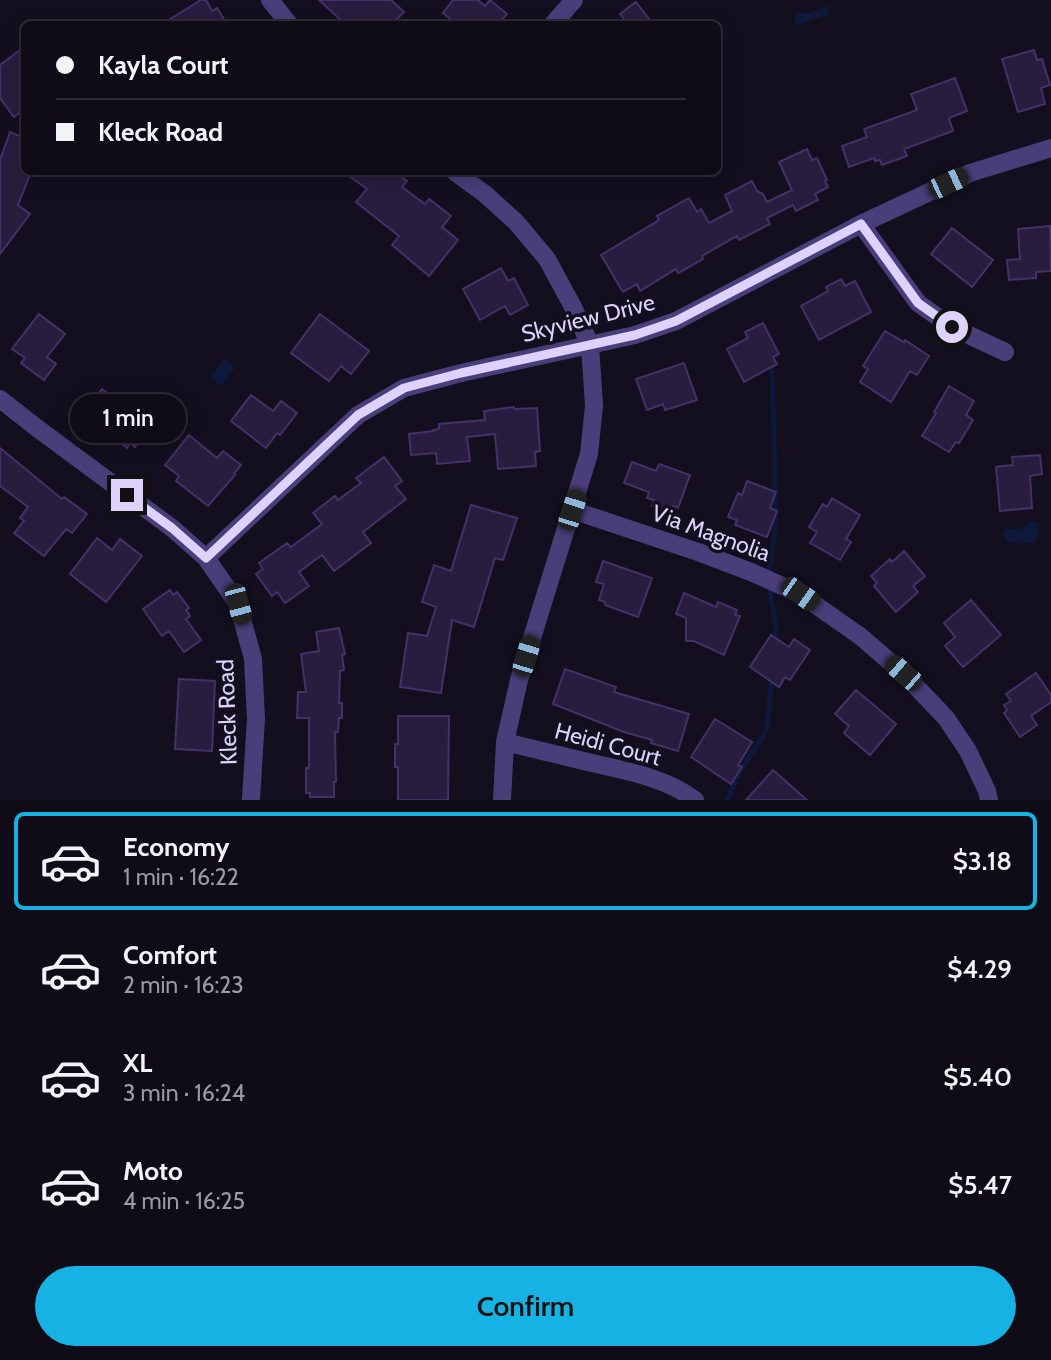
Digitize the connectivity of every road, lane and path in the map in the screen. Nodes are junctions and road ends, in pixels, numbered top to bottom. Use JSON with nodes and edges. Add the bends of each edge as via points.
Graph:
{"nodes":[{"id":1,"x":270,"y":0,"type":"edge"},
{"id":2,"x":574,"y":0,"type":"edge"},
{"id":3,"x":287,"y":21,"type":"edge"},
{"id":4,"x":556,"y":21,"type":"edge"},
{"id":5,"x":1051,"y":148,"type":"edge"},
{"id":6,"x":459,"y":175,"type":"edge"},
{"id":7,"x":861,"y":224,"type":"junction"},
{"id":8,"x":590,"y":345,"type":"junction"},
{"id":9,"x":1005,"y":352,"type":"dead end"},
{"id":10,"x":0,"y":399,"type":"edge"},
{"id":11,"x":572,"y":510,"type":"junction"},
{"id":12,"x":206,"y":558,"type":"junction"},
{"id":13,"x":505,"y":743,"type":"junction"},
{"id":14,"x":251,"y":800,"type":"edge"},
{"id":15,"x":502,"y":800,"type":"edge"},
{"id":16,"x":695,"y":800,"type":"edge"},
{"id":17,"x":989,"y":800,"type":"edge"}],
"edges":[{"from":1,"to":3,"type":"street"},
{"from":2,"to":4,"type":"street"},
{"from":5,"to":7,"type":"street","name":"Skyview Drive","via":[[970,173]]},
{"from":6,"to":8,"type":"street","via":[[516,222],[547,259]]},
{"from":7,"to":8,"type":"street","name":"Skyview Drive","via":[[676,321]]},
{"from":7,"to":9,"type":"street","via":[[918,303],[952,327]]},
{"from":8,"to":11,"type":"street","via":[[594,406],[589,454]]},
{"from":8,"to":12,"type":"street","name":"Skyview Drive","via":[[404,388],[358,415]]},
{"from":10,"to":12,"type":"street","name":"Kleck Road"},
{"from":11,"to":13,"type":"street","via":[[519,680]]},
{"from":11,"to":17,"type":"street","name":"Via Magnolia","via":[[698,552],[800,594],[860,636],[946,718],[968,751]]},
{"from":12,"to":14,"type":"street","name":"Kleck Road","via":[[238,604],[253,659],[256,719]]},
{"from":13,"to":15,"type":"street"},
{"from":13,"to":16,"type":"street","name":"Heidi Court","via":[[624,771],[685,792]]}]}
